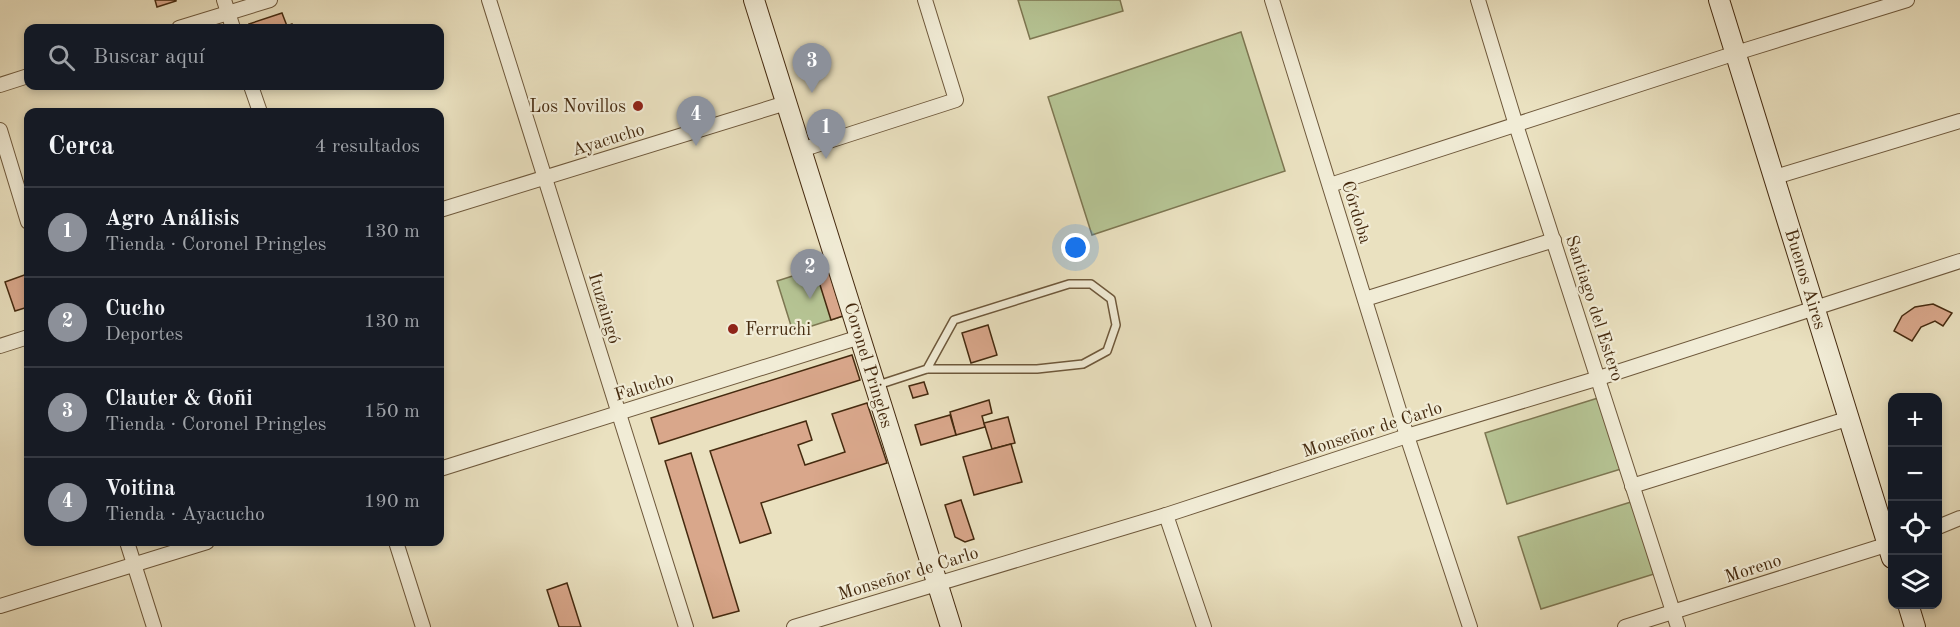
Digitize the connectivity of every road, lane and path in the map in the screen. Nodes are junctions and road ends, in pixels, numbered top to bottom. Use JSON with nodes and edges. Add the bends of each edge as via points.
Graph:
{"nodes":[{"id":1,"x":270,"y":0,"type":"edge"},
{"id":2,"x":489,"y":0,"type":"edge"},
{"id":3,"x":754,"y":0,"type":"edge"},
{"id":4,"x":925,"y":0,"type":"edge"},
{"id":5,"x":1478,"y":0,"type":"edge"},
{"id":6,"x":1719,"y":0,"type":"edge"},
{"id":7,"x":1907,"y":0,"type":"edge"},
{"id":8,"x":1274,"y":1,"type":"edge"},
{"id":9,"x":226,"y":7,"type":"edge"},
{"id":10,"x":188,"y":24,"type":"edge"},
{"id":11,"x":232,"y":24,"type":"edge"},
{"id":12,"x":1736,"y":53,"type":"junction"},
{"id":13,"x":24,"y":77,"type":"edge"},
{"id":14,"x":0,"y":85,"type":"edge"},
{"id":15,"x":252,"y":90,"type":"edge"},
{"id":16,"x":786,"y":103,"type":"junction"},
{"id":17,"x":259,"y":108,"type":"edge"},
{"id":18,"x":1960,"y":122,"type":"edge"},
{"id":19,"x":1516,"y":125,"type":"junction"},
{"id":20,"x":0,"y":130,"type":"edge"},
{"id":21,"x":801,"y":150,"type":"junction"},
{"id":22,"x":545,"y":177,"type":"junction"},
{"id":23,"x":1775,"y":177,"type":"junction"},
{"id":24,"x":1330,"y":185,"type":"junction"},
{"id":25,"x":24,"y":209,"type":"edge"},
{"id":26,"x":444,"y":209,"type":"edge"},
{"id":27,"x":1554,"y":240,"type":"junction"},
{"id":28,"x":1960,"y":261,"type":"edge"},
{"id":29,"x":1365,"y":299,"type":"junction"},
{"id":30,"x":1815,"y":309,"type":"junction"},
{"id":31,"x":860,"y":337,"type":"junction"},
{"id":32,"x":24,"y":338,"type":"edge"},
{"id":33,"x":0,"y":346,"type":"edge"},
{"id":34,"x":927,"y":369,"type":"junction"},
{"id":35,"x":1599,"y":378,"type":"junction"},
{"id":36,"x":875,"y":386,"type":"junction"},
{"id":37,"x":619,"y":413,"type":"junction"},
{"id":38,"x":1850,"y":418,"type":"junction"},
{"id":39,"x":1407,"y":435,"type":"junction"},
{"id":40,"x":444,"y":468,"type":"edge"},
{"id":41,"x":1632,"y":486,"type":"junction"},
{"id":42,"x":1166,"y":515,"type":"junction"},
{"id":43,"x":1960,"y":518,"type":"edge"},
{"id":44,"x":1942,"y":525,"type":"edge"},
{"id":45,"x":1888,"y":538,"type":"edge"},
{"id":46,"x":129,"y":546,"type":"edge"},
{"id":47,"x":194,"y":546,"type":"edge"},
{"id":48,"x":397,"y":546,"type":"edge"},
{"id":49,"x":1888,"y":549,"type":"edge"},
{"id":50,"x":135,"y":564,"type":"junction"},
{"id":51,"x":937,"y":582,"type":"junction"},
{"id":52,"x":0,"y":606,"type":"edge"},
{"id":53,"x":1910,"y":609,"type":"edge"},
{"id":54,"x":1674,"y":612,"type":"junction"},
{"id":55,"x":154,"y":627,"type":"edge"},
{"id":56,"x":423,"y":627,"type":"edge"},
{"id":57,"x":686,"y":627,"type":"edge"},
{"id":58,"x":794,"y":627,"type":"edge"},
{"id":59,"x":951,"y":627,"type":"edge"},
{"id":60,"x":1204,"y":627,"type":"edge"},
{"id":61,"x":1470,"y":627,"type":"edge"},
{"id":62,"x":1625,"y":627,"type":"edge"},
{"id":63,"x":1678,"y":627,"type":"edge"},
{"id":64,"x":1915,"y":627,"type":"edge"}],
"edges":[{"from":1,"to":9,"type":"street"},
{"from":2,"to":22,"type":"street","name":"Ituzaingó"},
{"from":3,"to":16,"type":"main road","name":"Coronel Pringles"},
{"from":4,"to":21,"type":"street","via":[[956,100]]},
{"from":5,"to":19,"type":"street","name":"Santiago del Estero"},
{"from":6,"to":12,"type":"main road","name":"Buenos Aires"},
{"from":7,"to":12,"type":"street"},
{"from":8,"to":24,"type":"street","name":"Córdoba"},
{"from":9,"to":10,"type":"street"},
{"from":9,"to":11,"type":"street"},
{"from":12,"to":19,"type":"street"},
{"from":12,"to":23,"type":"main road","name":"Buenos Aires"},
{"from":13,"to":14,"type":"street"},
{"from":15,"to":17,"type":"street"},
{"from":16,"to":21,"type":"main road","name":"Coronel Pringles"},
{"from":16,"to":22,"type":"street","name":"Ayacucho"},
{"from":18,"to":23,"type":"street"},
{"from":19,"to":24,"type":"street"},
{"from":19,"to":27,"type":"street","name":"Santiago del Estero"},
{"from":20,"to":25,"type":"street"},
{"from":21,"to":31,"type":"main road","name":"Coronel Pringles"},
{"from":22,"to":26,"type":"street","name":"Ayacucho"},
{"from":22,"to":37,"type":"street","name":"Ituzaingó"},
{"from":23,"to":30,"type":"main road","name":"Buenos Aires"},
{"from":24,"to":29,"type":"street","name":"Córdoba"},
{"from":27,"to":29,"type":"street"},
{"from":27,"to":35,"type":"street","name":"Santiago del Estero"},
{"from":28,"to":30,"type":"street","name":"Monseñor de Carlo"},
{"from":29,"to":39,"type":"street","name":"Córdoba"},
{"from":30,"to":35,"type":"street","name":"Monseñor de Carlo"},
{"from":30,"to":38,"type":"main road","name":"Buenos Aires"},
{"from":31,"to":36,"type":"main road","name":"Coronel Pringles"},
{"from":31,"to":37,"type":"street","name":"Falucho"},
{"from":32,"to":33,"type":"street"},
{"from":34,"to":34,"type":"lane","via":[[1037,369],[1083,364],[1107,351],[1116,326],[1111,299],[1091,284],[1070,284],[954,320]]},
{"from":34,"to":36,"type":"lane"},
{"from":35,"to":39,"type":"street","name":"Monseñor de Carlo"},
{"from":35,"to":41,"type":"street","name":"Santiago del Estero"},
{"from":36,"to":51,"type":"main road","name":"Coronel Pringles"},
{"from":37,"to":40,"type":"street","name":"Falucho"},
{"from":37,"to":57,"type":"street","name":"Ituzaingó"},
{"from":38,"to":41,"type":"street"},
{"from":38,"to":45,"type":"main road","name":"Buenos Aires"},
{"from":39,"to":42,"type":"street","name":"Monseñor de Carlo"},
{"from":39,"to":61,"type":"street","name":"Córdoba"},
{"from":41,"to":54,"type":"street","name":"Santiago del Estero"},
{"from":42,"to":51,"type":"street","name":"Monseñor de Carlo"},
{"from":42,"to":60,"type":"street"},
{"from":43,"to":44,"type":"street"},
{"from":46,"to":50,"type":"street"},
{"from":47,"to":50,"type":"street"},
{"from":48,"to":56,"type":"street"},
{"from":49,"to":54,"type":"street","name":"Moreno"},
{"from":50,"to":52,"type":"street"},
{"from":50,"to":55,"type":"street"},
{"from":51,"to":58,"type":"street","name":"Monseñor de Carlo"},
{"from":51,"to":59,"type":"main road","name":"Coronel Pringles"},
{"from":53,"to":64,"type":"main road"},
{"from":54,"to":62,"type":"street","name":"Moreno"},
{"from":54,"to":63,"type":"street","name":"Santiago del Estero"}]}
